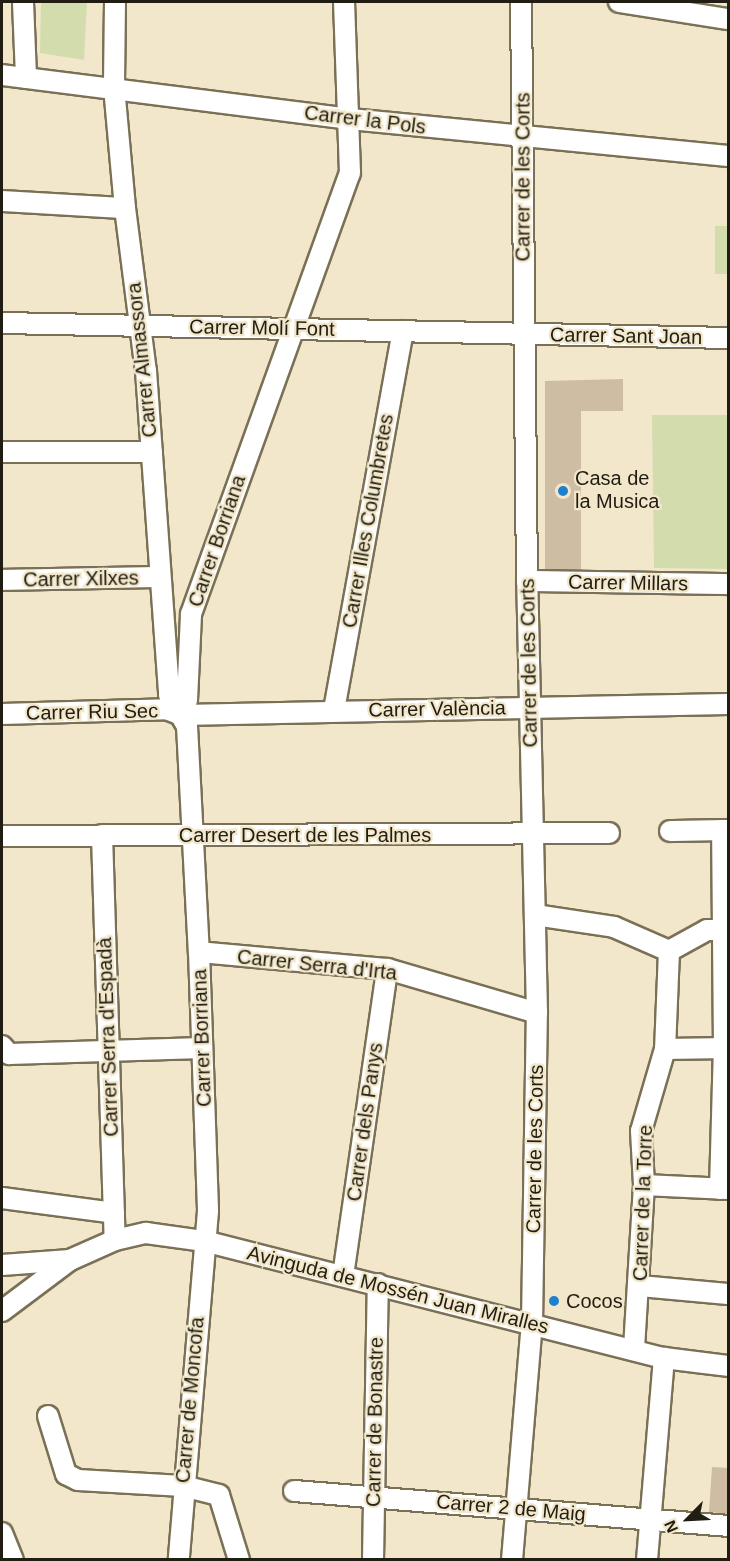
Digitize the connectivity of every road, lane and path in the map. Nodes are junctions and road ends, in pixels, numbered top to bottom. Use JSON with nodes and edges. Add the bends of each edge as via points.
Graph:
{"nodes":[{"id":1,"x":23,"y":2,"type":"edge"},
{"id":2,"x":115,"y":2,"type":"edge"},
{"id":3,"x":344,"y":2,"type":"edge"},
{"id":4,"x":521,"y":2,"type":"edge"},
{"id":5,"x":619,"y":2,"type":"edge"},
{"id":6,"x":685,"y":7,"type":"edge"},
{"id":7,"x":729,"y":19,"type":"edge"},
{"id":8,"x":2,"y":75,"type":"edge"},
{"id":9,"x":26,"y":78,"type":"junction"},
{"id":10,"x":114,"y":87,"type":"junction"},
{"id":11,"x":350,"y":119,"type":"junction"},
{"id":12,"x":523,"y":137,"type":"junction"},
{"id":13,"x":729,"y":156,"type":"edge"},
{"id":14,"x":2,"y":201,"type":"edge"},
{"id":15,"x":124,"y":208,"type":"junction"},
{"id":16,"x":2,"y":323,"type":"edge"},
{"id":17,"x":141,"y":326,"type":"junction"},
{"id":18,"x":294,"y":328,"type":"junction"},
{"id":19,"x":403,"y":331,"type":"junction"},
{"id":20,"x":523,"y":334,"type":"junction"},
{"id":21,"x":729,"y":338,"type":"edge"},
{"id":22,"x":2,"y":452,"type":"edge"},
{"id":23,"x":152,"y":452,"type":"junction"},
{"id":24,"x":160,"y":577,"type":"junction"},
{"id":25,"x":2,"y":580,"type":"edge"},
{"id":26,"x":527,"y":581,"type":"junction"},
{"id":27,"x":729,"y":584,"type":"edge"},
{"id":28,"x":191,"y":614,"type":"junction"},
{"id":29,"x":161,"y":615,"type":"junction"},
{"id":30,"x":729,"y":704,"type":"edge"},
{"id":31,"x":529,"y":707,"type":"junction"},
{"id":32,"x":334,"y":710,"type":"junction"},
{"id":33,"x":2,"y":714,"type":"edge"},
{"id":34,"x":182,"y":715,"type":"junction"},
{"id":35,"x":725,"y":830,"type":"edge"},
{"id":36,"x":670,"y":831,"type":"dead end"},
{"id":37,"x":609,"y":833,"type":"dead end"},
{"id":38,"x":193,"y":834,"type":"junction"},
{"id":39,"x":534,"y":834,"type":"junction"},
{"id":40,"x":102,"y":835,"type":"junction"},
{"id":41,"x":2,"y":836,"type":"edge"},
{"id":42,"x":535,"y":915,"type":"junction"},
{"id":43,"x":723,"y":930,"type":"junction"},
{"id":44,"x":669,"y":951,"type":"junction"},
{"id":45,"x":199,"y":952,"type":"junction"},
{"id":46,"x":387,"y":969,"type":"junction"},
{"id":47,"x":537,"y":1013,"type":"junction"},
{"id":48,"x":2,"y":1046,"type":"edge"},
{"id":49,"x":202,"y":1048,"type":"junction"},
{"id":50,"x":726,"y":1048,"type":"edge"},
{"id":51,"x":665,"y":1049,"type":"junction"},
{"id":52,"x":108,"y":1050,"type":"junction"},
{"id":53,"x":644,"y":1185,"type":"junction"},
{"id":54,"x":724,"y":1189,"type":"edge"},
{"id":55,"x":2,"y":1198,"type":"edge"},
{"id":56,"x":114,"y":1213,"type":"junction"},
{"id":57,"x":115,"y":1240,"type":"junction"},
{"id":58,"x":204,"y":1241,"type":"junction"},
{"id":59,"x":70,"y":1260,"type":"junction"},
{"id":60,"x":2,"y":1265,"type":"edge"},
{"id":61,"x":343,"y":1276,"type":"junction"},
{"id":62,"x":378,"y":1284,"type":"junction"},
{"id":63,"x":640,"y":1286,"type":"junction"},
{"id":64,"x":729,"y":1294,"type":"edge"},
{"id":65,"x":2,"y":1311,"type":"edge"},
{"id":66,"x":532,"y":1324,"type":"junction"},
{"id":67,"x":634,"y":1350,"type":"junction"},
{"id":68,"x":664,"y":1358,"type":"junction"},
{"id":69,"x":729,"y":1366,"type":"edge"},
{"id":70,"x":48,"y":1416,"type":"dead end"},
{"id":71,"x":183,"y":1486,"type":"junction"},
{"id":72,"x":294,"y":1491,"type":"dead end"},
{"id":73,"x":374,"y":1496,"type":"junction"},
{"id":74,"x":517,"y":1508,"type":"junction"},
{"id":75,"x":650,"y":1521,"type":"junction"},
{"id":76,"x":729,"y":1526,"type":"edge"},
{"id":77,"x":2,"y":1533,"type":"edge"},
{"id":78,"x":13,"y":1560,"type":"edge"},
{"id":79,"x":178,"y":1560,"type":"edge"},
{"id":80,"x":239,"y":1560,"type":"edge"},
{"id":81,"x":373,"y":1560,"type":"edge"},
{"id":82,"x":512,"y":1560,"type":"edge"},
{"id":83,"x":646,"y":1560,"type":"edge"}],
"edges":[{"from":1,"to":9,"type":"street"},
{"from":2,"to":10,"type":"street","name":"Carrer Almassora"},
{"from":3,"to":11,"type":"street","name":"Carrer Borriana"},
{"from":4,"to":12,"type":"street","name":"Carrer de les Corts"},
{"from":5,"to":6,"type":"street"},
{"from":6,"to":7,"type":"street"},
{"from":8,"to":9,"type":"street","name":"Carrer la Pols"},
{"from":9,"to":10,"type":"street","name":"Carrer la Pols"},
{"from":10,"to":11,"type":"street","name":"Carrer la Pols"},
{"from":10,"to":15,"type":"street","name":"Carrer Almassora"},
{"from":11,"to":12,"type":"street","name":"Carrer la Pols"},
{"from":11,"to":18,"type":"street","name":"Carrer Borriana","via":[[350,173]]},
{"from":12,"to":13,"type":"street","name":"Carrer la Pols"},
{"from":12,"to":20,"type":"street","name":"Carrer de les Corts"},
{"from":14,"to":15,"type":"street"},
{"from":15,"to":17,"type":"street","name":"Carrer Almassora"},
{"from":16,"to":17,"type":"street","name":"Carrer Molí Font"},
{"from":17,"to":18,"type":"street","name":"Carrer Molí Font"},
{"from":17,"to":23,"type":"street","name":"Carrer Almassora"},
{"from":18,"to":19,"type":"street","name":"Carrer Molí Font"},
{"from":18,"to":28,"type":"street","name":"Carrer Borriana"},
{"from":19,"to":20,"type":"street","name":"Carrer Molí Font"},
{"from":19,"to":32,"type":"street","name":"Carrer Illes Columbretes"},
{"from":20,"to":21,"type":"street","name":"Carrer Sant Joan"},
{"from":20,"to":26,"type":"street","name":"Carrer de les Corts"},
{"from":22,"to":23,"type":"street"},
{"from":23,"to":24,"type":"street","name":"Carrer Almassora"},
{"from":24,"to":25,"type":"street","name":"Carrer Xilxes"},
{"from":24,"to":29,"type":"street","name":"Carrer Almassora"},
{"from":26,"to":27,"type":"street","name":"Carrer Millars"},
{"from":26,"to":31,"type":"street","name":"Carrer de les Corts"},
{"from":28,"to":29,"type":"street"},
{"from":28,"to":34,"type":"street","name":"Carrer Borriana","via":[[187,700]]},
{"from":29,"to":34,"type":"street","name":"Carrer Almassora","via":[[169,695]]},
{"from":30,"to":31,"type":"street","name":"Carrer València"},
{"from":31,"to":32,"type":"street","name":"Carrer València"},
{"from":31,"to":39,"type":"street","name":"Carrer de les Corts"},
{"from":32,"to":34,"type":"street","name":"Carrer València"},
{"from":33,"to":34,"type":"street","name":"Carrer Riu Sec","via":[[166,709]]},
{"from":34,"to":38,"type":"street","name":"Carrer Borriana","via":[[187,726]]},
{"from":35,"to":36,"type":"street"},
{"from":35,"to":43,"type":"street"},
{"from":37,"to":39,"type":"street","name":"Carrer Desert de les Palmes"},
{"from":38,"to":39,"type":"street","name":"Carrer Desert de les Palmes"},
{"from":38,"to":40,"type":"street","name":"Carrer Desert de les Palmes"},
{"from":38,"to":45,"type":"street","name":"Carrer Borriana"},
{"from":39,"to":42,"type":"street","name":"Carrer de les Corts"},
{"from":40,"to":41,"type":"street","name":"Carrer Desert de les Palmes"},
{"from":40,"to":52,"type":"street","name":"Carrer Serra d'Espadà"},
{"from":42,"to":44,"type":"street","via":[[614,927]]},
{"from":42,"to":47,"type":"street","name":"Carrer de les Corts"},
{"from":43,"to":44,"type":"street","via":[[707,930]]},
{"from":43,"to":50,"type":"street"},
{"from":44,"to":51,"type":"street","name":"Carrer de la Torre"},
{"from":45,"to":46,"type":"street","name":"Carrer Serra d'Irta"},
{"from":45,"to":49,"type":"street","name":"Carrer Borriana"},
{"from":46,"to":47,"type":"street","name":"Carrer Serra d'Irta"},
{"from":46,"to":61,"type":"street","name":"Carrer dels Panys"},
{"from":47,"to":66,"type":"street","name":"Carrer de les Corts"},
{"from":48,"to":52,"type":"street","via":[[9,1054]]},
{"from":49,"to":52,"type":"street"},
{"from":49,"to":58,"type":"street","name":"Carrer Borriana","via":[[208,1211]]},
{"from":50,"to":51,"type":"street"},
{"from":50,"to":54,"type":"street"},
{"from":51,"to":53,"type":"street","name":"Carrer de la Torre","via":[[641,1131]]},
{"from":52,"to":56,"type":"street","name":"Carrer Serra d'Espadà"},
{"from":53,"to":54,"type":"street"},
{"from":53,"to":63,"type":"street","name":"Carrer de la Torre"},
{"from":55,"to":56,"type":"street"},
{"from":56,"to":57,"type":"street","name":"Carrer Serra d'Espadà"},
{"from":57,"to":58,"type":"street","name":"Avinguda de Mossén Juan Miralles","via":[[146,1233]]},
{"from":57,"to":59,"type":"street","name":"Avinguda de Mossén Juan Miralles"},
{"from":58,"to":61,"type":"street","name":"Avinguda de Mossén Juan Miralles"},
{"from":58,"to":71,"type":"street","name":"Carrer de Moncofa"},
{"from":59,"to":60,"type":"street","name":"Avinguda de Mossén Juan Miralles"},
{"from":59,"to":65,"type":"street","name":"Avinguda de Mossén Juan Miralles"},
{"from":61,"to":62,"type":"street","name":"Avinguda de Mossén Juan Miralles"},
{"from":62,"to":66,"type":"street","name":"Avinguda de Mossén Juan Miralles"},
{"from":62,"to":73,"type":"street","name":"Carrer de Bonastre"},
{"from":63,"to":64,"type":"street"},
{"from":63,"to":67,"type":"street","name":"Carrer de la Torre"},
{"from":66,"to":67,"type":"street","name":"Avinguda de Mossén Juan Miralles"},
{"from":66,"to":74,"type":"street","name":"Carrer de les Corts"},
{"from":67,"to":68,"type":"street","name":"Avinguda de Mossén Juan Miralles"},
{"from":68,"to":69,"type":"street","name":"Avinguda de Mossén Juan Miralles"},
{"from":68,"to":75,"type":"street"},
{"from":70,"to":71,"type":"street","via":[[66,1474],[78,1480]]},
{"from":71,"to":79,"type":"street","name":"Carrer de Moncofa"},
{"from":71,"to":80,"type":"street","via":[[219,1495]]},
{"from":72,"to":73,"type":"street","name":"Carrer 2 de Maig"},
{"from":73,"to":74,"type":"street","name":"Carrer 2 de Maig"},
{"from":73,"to":81,"type":"street","name":"Carrer de Bonastre"},
{"from":74,"to":75,"type":"street","name":"Carrer 2 de Maig"},
{"from":74,"to":82,"type":"street","name":"Carrer de les Corts"},
{"from":75,"to":76,"type":"street","name":"Carrer 2 de Maig"},
{"from":75,"to":83,"type":"street"},
{"from":77,"to":78,"type":"street"}]}
